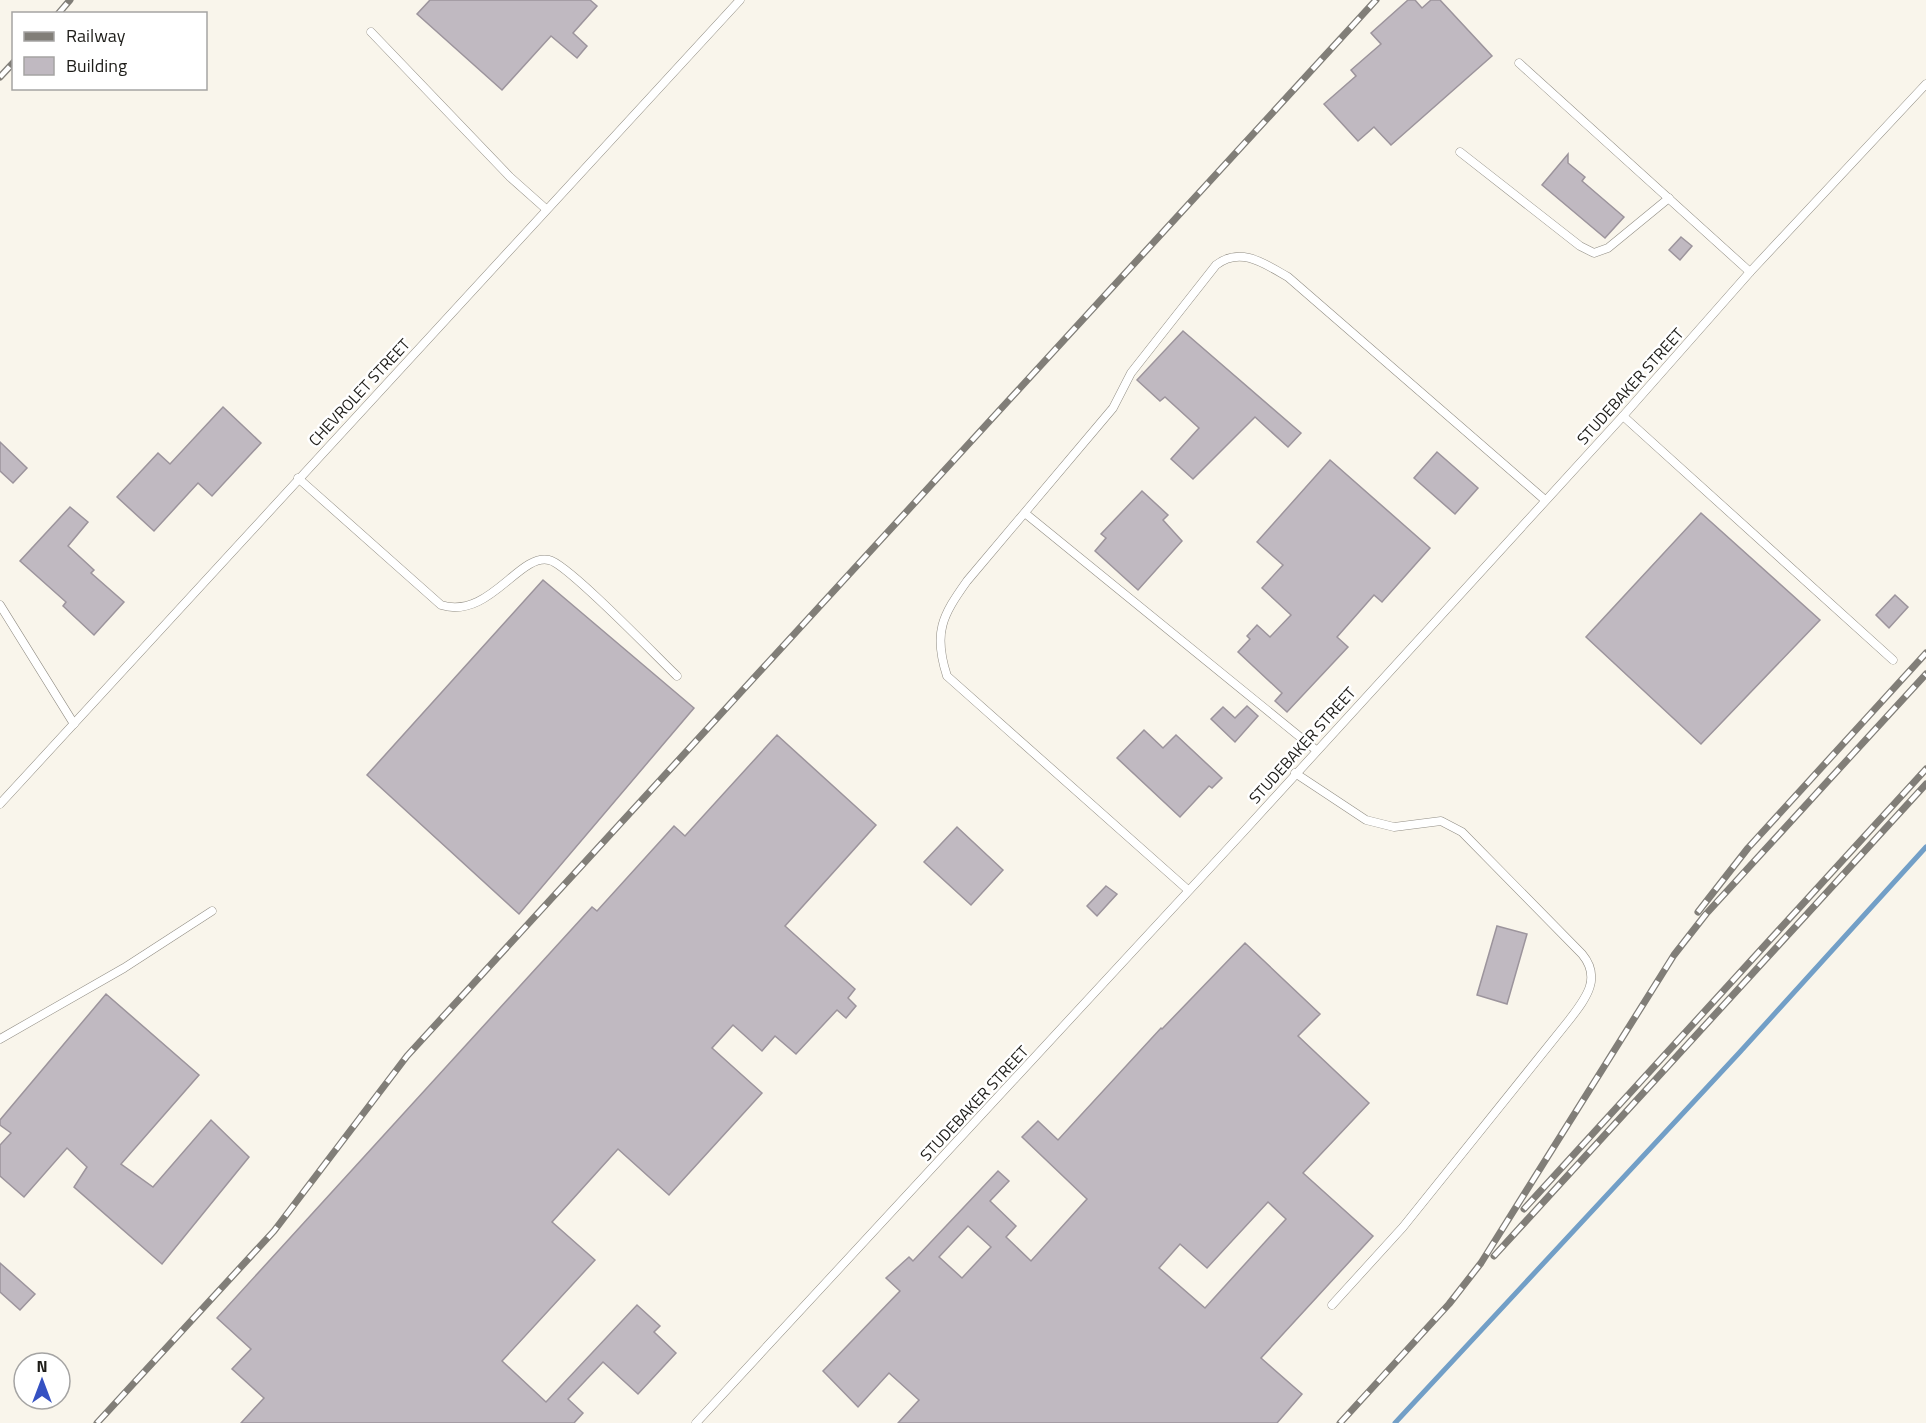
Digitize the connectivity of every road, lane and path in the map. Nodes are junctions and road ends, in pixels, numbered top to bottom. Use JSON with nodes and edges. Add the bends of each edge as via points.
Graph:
{"nodes":[{"id":1,"x":740,"y":0,"type":"edge"},
{"id":2,"x":371,"y":32,"type":"dead end"},
{"id":3,"x":1519,"y":63,"type":"dead end"},
{"id":4,"x":1926,"y":84,"type":"edge"},
{"id":5,"x":1460,"y":152,"type":"dead end"},
{"id":6,"x":1669,"y":198,"type":"junction"},
{"id":7,"x":546,"y":209,"type":"junction"},
{"id":8,"x":1750,"y":272,"type":"junction"},
{"id":9,"x":1623,"y":416,"type":"junction"},
{"id":10,"x":298,"y":478,"type":"junction"},
{"id":11,"x":1545,"y":500,"type":"junction"},
{"id":12,"x":1026,"y":514,"type":"junction"},
{"id":13,"x":0,"y":605,"type":"edge"},
{"id":14,"x":1893,"y":660,"type":"dead end"},
{"id":15,"x":677,"y":676,"type":"dead end"},
{"id":16,"x":74,"y":724,"type":"junction"},
{"id":17,"x":1316,"y":750,"type":"junction"},
{"id":18,"x":1295,"y":773,"type":"junction"},
{"id":19,"x":0,"y":804,"type":"edge"},
{"id":20,"x":1188,"y":890,"type":"junction"},
{"id":21,"x":212,"y":911,"type":"dead end"},
{"id":22,"x":0,"y":1039,"type":"edge"},
{"id":23,"x":1332,"y":1305,"type":"dead end"},
{"id":24,"x":696,"y":1423,"type":"edge"}],
"edges":[{"from":1,"to":7,"type":"lane","name":"CHEVROLET STREET"},
{"from":2,"to":7,"type":"lane","via":[[510,177]]},
{"from":3,"to":6,"type":"lane"},
{"from":4,"to":8,"type":"lane","name":"STUDEBAKER STREET"},
{"from":5,"to":6,"type":"lane","via":[[1594,253],[1608,248]]},
{"from":6,"to":8,"type":"lane"},
{"from":7,"to":10,"type":"lane","name":"CHEVROLET STREET"},
{"from":8,"to":9,"type":"lane","name":"STUDEBAKER STREET"},
{"from":9,"to":11,"type":"lane","name":"STUDEBAKER STREET"},
{"from":9,"to":14,"type":"lane"},
{"from":10,"to":15,"type":"lane","via":[[441,605],[454,609],[469,606],[497,591],[530,563],[552,560]]},
{"from":10,"to":16,"type":"lane","name":"CHEVROLET STREET"},
{"from":11,"to":12,"type":"lane","via":[[1288,277],[1261,261],[1227,256],[1131,373],[1113,408]]},
{"from":11,"to":17,"type":"lane","name":"STUDEBAKER STREET"},
{"from":12,"to":17,"type":"lane"},
{"from":12,"to":20,"type":"lane","via":[[947,610],[940,636],[947,676]]},
{"from":13,"to":16,"type":"lane"},
{"from":16,"to":19,"type":"lane","name":"CHEVROLET STREET"},
{"from":17,"to":18,"type":"lane","name":"STUDEBAKER STREET"},
{"from":18,"to":20,"type":"lane","name":"STUDEBAKER STREET"},
{"from":18,"to":23,"type":"lane","via":[[1378,825],[1394,827],[1441,821],[1462,832],[1582,954],[1592,975],[1586,998],[1570,1019],[1403,1227]]},
{"from":20,"to":24,"type":"lane","name":"STUDEBAKER STREET"},
{"from":21,"to":22,"type":"lane","via":[[124,969]]}]}
